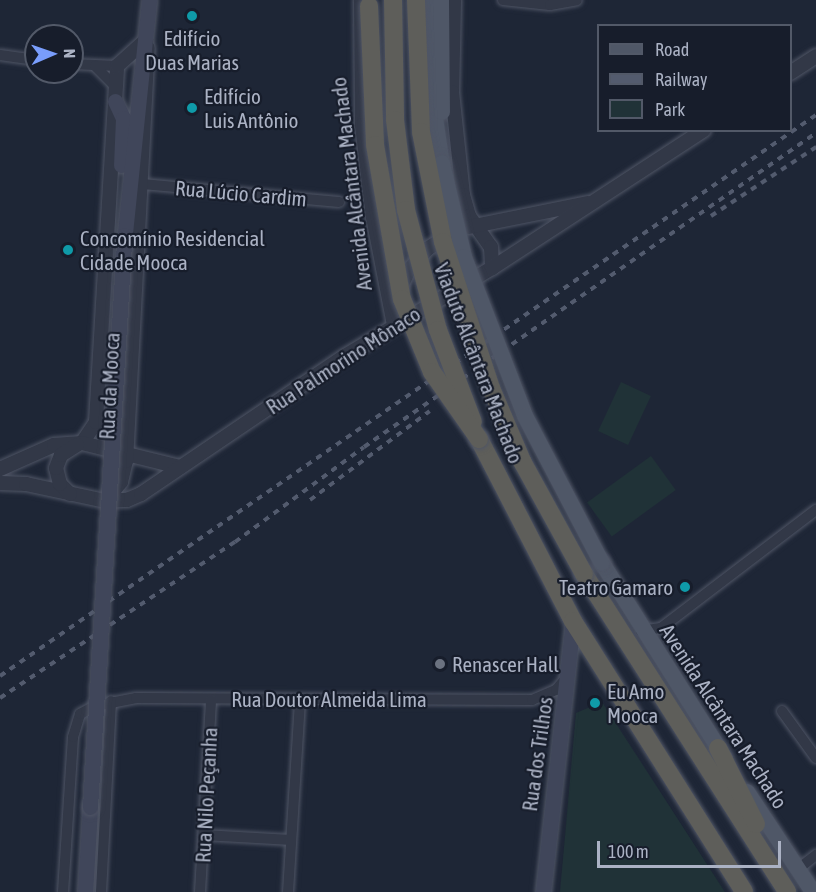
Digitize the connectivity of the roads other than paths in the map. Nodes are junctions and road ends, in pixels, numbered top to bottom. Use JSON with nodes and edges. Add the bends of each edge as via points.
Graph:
{"nodes":[{"id":1,"x":149,"y":0,"type":"edge"},
{"id":2,"x":393,"y":0,"type":"edge"},
{"id":3,"x":416,"y":0,"type":"edge"},
{"id":4,"x":429,"y":0,"type":"edge"},
{"id":5,"x":441,"y":0,"type":"edge"},
{"id":6,"x":454,"y":0,"type":"edge"},
{"id":7,"x":503,"y":0,"type":"edge"},
{"id":8,"x":577,"y":0,"type":"edge"},
{"id":9,"x":366,"y":2,"type":"edge"},
{"id":10,"x":146,"y":40,"type":"junction"},
{"id":11,"x":0,"y":55,"type":"edge"},
{"id":12,"x":816,"y":56,"type":"edge"},
{"id":13,"x":24,"y":58,"type":"edge"},
{"id":14,"x":84,"y":65,"type":"edge"},
{"id":15,"x":95,"y":66,"type":"junction"},
{"id":16,"x":117,"y":66,"type":"junction"},
{"id":17,"x":792,"y":72,"type":"edge"},
{"id":18,"x":115,"y":94,"type":"junction"},
{"id":19,"x":701,"y":132,"type":"edge"},
{"id":20,"x":442,"y":164,"type":"junction"},
{"id":21,"x":142,"y":184,"type":"junction"},
{"id":22,"x":599,"y":200,"type":"junction"},
{"id":23,"x":339,"y":202,"type":"dead end"},
{"id":24,"x":476,"y":225,"type":"junction"},
{"id":25,"x":124,"y":238,"type":"junction"},
{"id":26,"x":492,"y":268,"type":"junction"},
{"id":27,"x":392,"y":319,"type":"junction"},
{"id":28,"x":96,"y":422,"type":"junction"},
{"id":29,"x":128,"y":424,"type":"junction"},
{"id":30,"x":479,"y":439,"type":"junction"},
{"id":31,"x":82,"y":443,"type":"junction"},
{"id":32,"x":127,"y":452,"type":"junction"},
{"id":33,"x":180,"y":467,"type":"junction"},
{"id":34,"x":0,"y":469,"type":"edge"},
{"id":35,"x":125,"y":471,"type":"junction"},
{"id":36,"x":0,"y":483,"type":"edge"},
{"id":37,"x":73,"y":496,"type":"junction"},
{"id":38,"x":127,"y":500,"type":"junction"},
{"id":39,"x":105,"y":501,"type":"junction"},
{"id":40,"x":816,"y":510,"type":"edge"},
{"id":41,"x":602,"y":563,"type":"joint"},
{"id":42,"x":584,"y":574,"type":"joint"},
{"id":43,"x":573,"y":621,"type":"junction"},
{"id":44,"x":641,"y":631,"type":"junction"},
{"id":45,"x":569,"y":673,"type":"junction"},
{"id":46,"x":211,"y":699,"type":"junction"},
{"id":47,"x":300,"y":699,"type":"junction"},
{"id":48,"x":111,"y":701,"type":"junction"},
{"id":49,"x":782,"y":711,"type":"dead end"},
{"id":50,"x":717,"y":748,"type":"junction"},
{"id":51,"x":816,"y":758,"type":"edge"},
{"id":52,"x":204,"y":835,"type":"junction"},
{"id":53,"x":291,"y":840,"type":"junction"},
{"id":54,"x":816,"y":855,"type":"edge"},
{"id":55,"x":798,"y":869,"type":"junction"},
{"id":56,"x":785,"y":889,"type":"edge"},
{"id":57,"x":63,"y":892,"type":"edge"},
{"id":58,"x":85,"y":892,"type":"edge"},
{"id":59,"x":101,"y":892,"type":"edge"},
{"id":60,"x":200,"y":892,"type":"edge"},
{"id":61,"x":288,"y":892,"type":"edge"},
{"id":62,"x":543,"y":892,"type":"edge"},
{"id":63,"x":744,"y":892,"type":"edge"},
{"id":64,"x":813,"y":892,"type":"edge"}],
"edges":[{"from":1,"to":10,"type":"main road","name":"Rua da Mooca"},
{"from":2,"to":30,"type":"highway","name":"Viaduto Alcântara Machado","bridge":true,"via":[[395,120],[406,210],[438,330]]},
{"from":3,"to":42,"type":"highway","name":"Viaduto Alcântara Machado","bridge":true,"via":[[421,132],[443,242],[490,388],[523,463]]},
{"from":4,"to":20,"type":"main road","name":"Viaduto Alcântara Machado","via":[[429,72]]},
{"from":5,"to":20,"type":"main road"},
{"from":6,"to":24,"type":"street","via":[[456,139],[465,207]]},
{"from":7,"to":8,"type":"street","via":[[550,5]]},
{"from":9,"to":27,"type":"street","name":"Avenida Alcântara Machado","via":[[362,125]]},
{"from":9,"to":30,"type":"highway","bridge":true,"via":[[375,145],[402,300],[432,372]]},
{"from":10,"to":16,"type":"street"},
{"from":10,"to":21,"type":"street","name":"Rua da Mooca","via":[[150,59]]},
{"from":10,"to":25,"type":"main road","name":"Rua da Mooca"},
{"from":11,"to":13,"type":"street"},
{"from":12,"to":17,"type":"street"},
{"from":14,"to":15,"type":"street"},
{"from":15,"to":16,"type":"street"},
{"from":15,"to":18,"type":"street"},
{"from":16,"to":18,"type":"street","name":"Rua da Mooca"},
{"from":18,"to":25,"type":"main road","via":[[123,118],[118,219]]},
{"from":18,"to":28,"type":"street","name":"Rua da Mooca"},
{"from":19,"to":22,"type":"street","name":"Rua Palmorino Mônaco"},
{"from":20,"to":41,"type":"main road","name":"Viaduto Alcântara Machado","bridge":true,"via":[[464,256],[518,398],[552,474]]},
{"from":21,"to":23,"type":"street","name":"Rua Lúcio Cardim"},
{"from":21,"to":29,"type":"street","name":"Rua da Mooca"},
{"from":22,"to":24,"type":"street","name":"Rua Palmorino Mônaco"},
{"from":22,"to":26,"type":"street","name":"Rua Palmorino Mônaco"},
{"from":24,"to":26,"type":"street","via":[[491,247]]},
{"from":24,"to":27,"type":"street","name":"Rua Palmorino Mônaco","via":[[427,249],[409,270]]},
{"from":25,"to":58,"type":"main road","bridge":true},
{"from":26,"to":27,"type":"street","name":"Rua Palmorino Mônaco"},
{"from":27,"to":33,"type":"street","name":"Rua Palmorino Mônaco"},
{"from":28,"to":29,"type":"street","via":[[109,428]]},
{"from":28,"to":31,"type":"street","name":"Rua da Mooca"},
{"from":29,"to":32,"type":"street","name":"Rua da Mooca"},
{"from":30,"to":43,"type":"highway","name":"Viaduto Alcântara Machado"},
{"from":31,"to":32,"type":"street","name":"Rua da Mooca"},
{"from":31,"to":34,"type":"street","via":[[54,445]]},
{"from":31,"to":37,"type":"street","via":[[61,455],[56,468],[61,486]]},
{"from":32,"to":33,"type":"street"},
{"from":32,"to":35,"type":"street"},
{"from":33,"to":38,"type":"street","name":"Rua Palmorino Mônaco","via":[[163,482]]},
{"from":35,"to":38,"type":"street"},
{"from":35,"to":39,"type":"street"},
{"from":36,"to":37,"type":"street","via":[[26,484]]},
{"from":37,"to":39,"type":"street"},
{"from":38,"to":39,"type":"street"},
{"from":40,"to":44,"type":"street","via":[[661,628]]},
{"from":41,"to":44,"type":"main road","name":"Avenida Alcântara Machado"},
{"from":42,"to":56,"type":"highway","name":"Avenida Alcântara Machado"},
{"from":43,"to":45,"type":"main road","name":"Rua dos Trilhos"},
{"from":43,"to":63,"type":"highway"},
{"from":44,"to":50,"type":"main road","name":"Avenida Alcântara Machado"},
{"from":45,"to":47,"type":"street","name":"Rua Doutor Almeida Lima","via":[[556,690],[532,700]]},
{"from":45,"to":62,"type":"main road","name":"Rua dos Trilhos"},
{"from":46,"to":47,"type":"street","name":"Rua Doutor Almeida Lima"},
{"from":46,"to":48,"type":"street","name":"Rua Doutor Almeida Lima"},
{"from":46,"to":52,"type":"street","name":"Rua Nilo Peçanha"},
{"from":47,"to":53,"type":"street"},
{"from":48,"to":57,"type":"street","name":"Rua Doutor Almeida Lima","via":[[81,714],[69,760]]},
{"from":48,"to":59,"type":"street"},
{"from":49,"to":51,"type":"street"},
{"from":50,"to":55,"type":"main road","name":"Avenida Alcântara Machado"},
{"from":50,"to":56,"type":"highway"},
{"from":52,"to":53,"type":"street"},
{"from":52,"to":60,"type":"street","name":"Rua Nilo Peçanha"},
{"from":53,"to":61,"type":"street"},
{"from":54,"to":55,"type":"street"},
{"from":55,"to":64,"type":"main road","name":"Avenida Alcântara Machado"}]}
